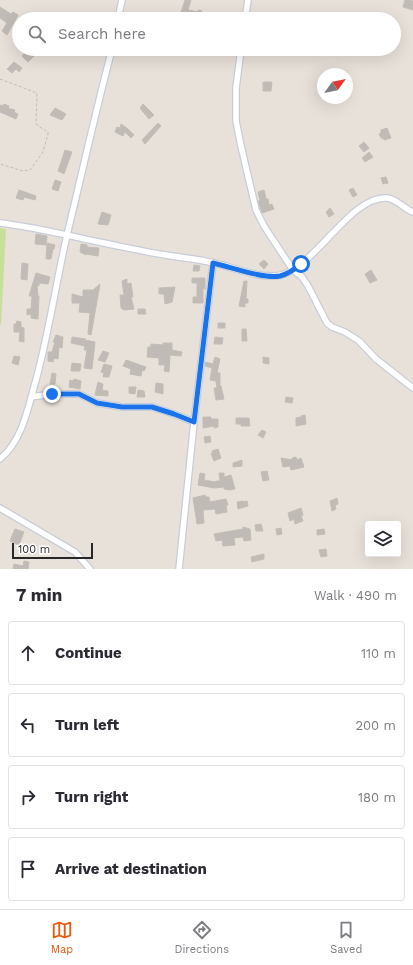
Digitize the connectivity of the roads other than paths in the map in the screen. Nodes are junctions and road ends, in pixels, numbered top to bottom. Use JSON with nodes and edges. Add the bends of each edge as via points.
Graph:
{"nodes":[{"id":1,"x":122,"y":0,"type":"edge"},
{"id":2,"x":248,"y":0,"type":"edge"},
{"id":3,"x":119,"y":12,"type":"edge"},
{"id":4,"x":246,"y":12,"type":"edge"},
{"id":5,"x":110,"y":56,"type":"edge"},
{"id":6,"x":240,"y":56,"type":"edge"},
{"id":7,"x":413,"y":212,"type":"edge"},
{"id":8,"x":0,"y":223,"type":"edge"},
{"id":9,"x":67,"y":236,"type":"junction"},
{"id":10,"x":213,"y":263,"type":"junction"},
{"id":11,"x":293,"y":270,"type":"junction"},
{"id":12,"x":413,"y":388,"type":"edge"},
{"id":13,"x":31,"y":397,"type":"junction"},
{"id":14,"x":194,"y":422,"type":"junction"},
{"id":15,"x":0,"y":459,"type":"edge"},
{"id":16,"x":0,"y":508,"type":"edge"},
{"id":17,"x":90,"y":569,"type":"edge"},
{"id":18,"x":178,"y":569,"type":"edge"}],
"edges":[{"from":1,"to":3,"type":"street"},
{"from":2,"to":4,"type":"street"},
{"from":5,"to":9,"type":"street"},
{"from":6,"to":11,"type":"street","via":[[236,88],[236,121],[251,195],[259,218]]},
{"from":7,"to":11,"type":"street","via":[[394,200],[386,198],[372,201],[352,214]]},
{"from":8,"to":9,"type":"street"},
{"from":9,"to":10,"type":"street"},
{"from":9,"to":13,"type":"street","via":[[45,347]]},
{"from":10,"to":11,"type":"street","via":[[272,277]]},
{"from":10,"to":14,"type":"street"},
{"from":11,"to":12,"type":"street","via":[[308,286],[327,323],[359,341],[376,359]]},
{"from":13,"to":14,"type":"street","via":[[79,394],[97,403],[122,407],[152,407]]},
{"from":13,"to":15,"type":"street","via":[[16,439]]},
{"from":14,"to":18,"type":"street"},
{"from":16,"to":17,"type":"street","via":[[75,552]]}]}
